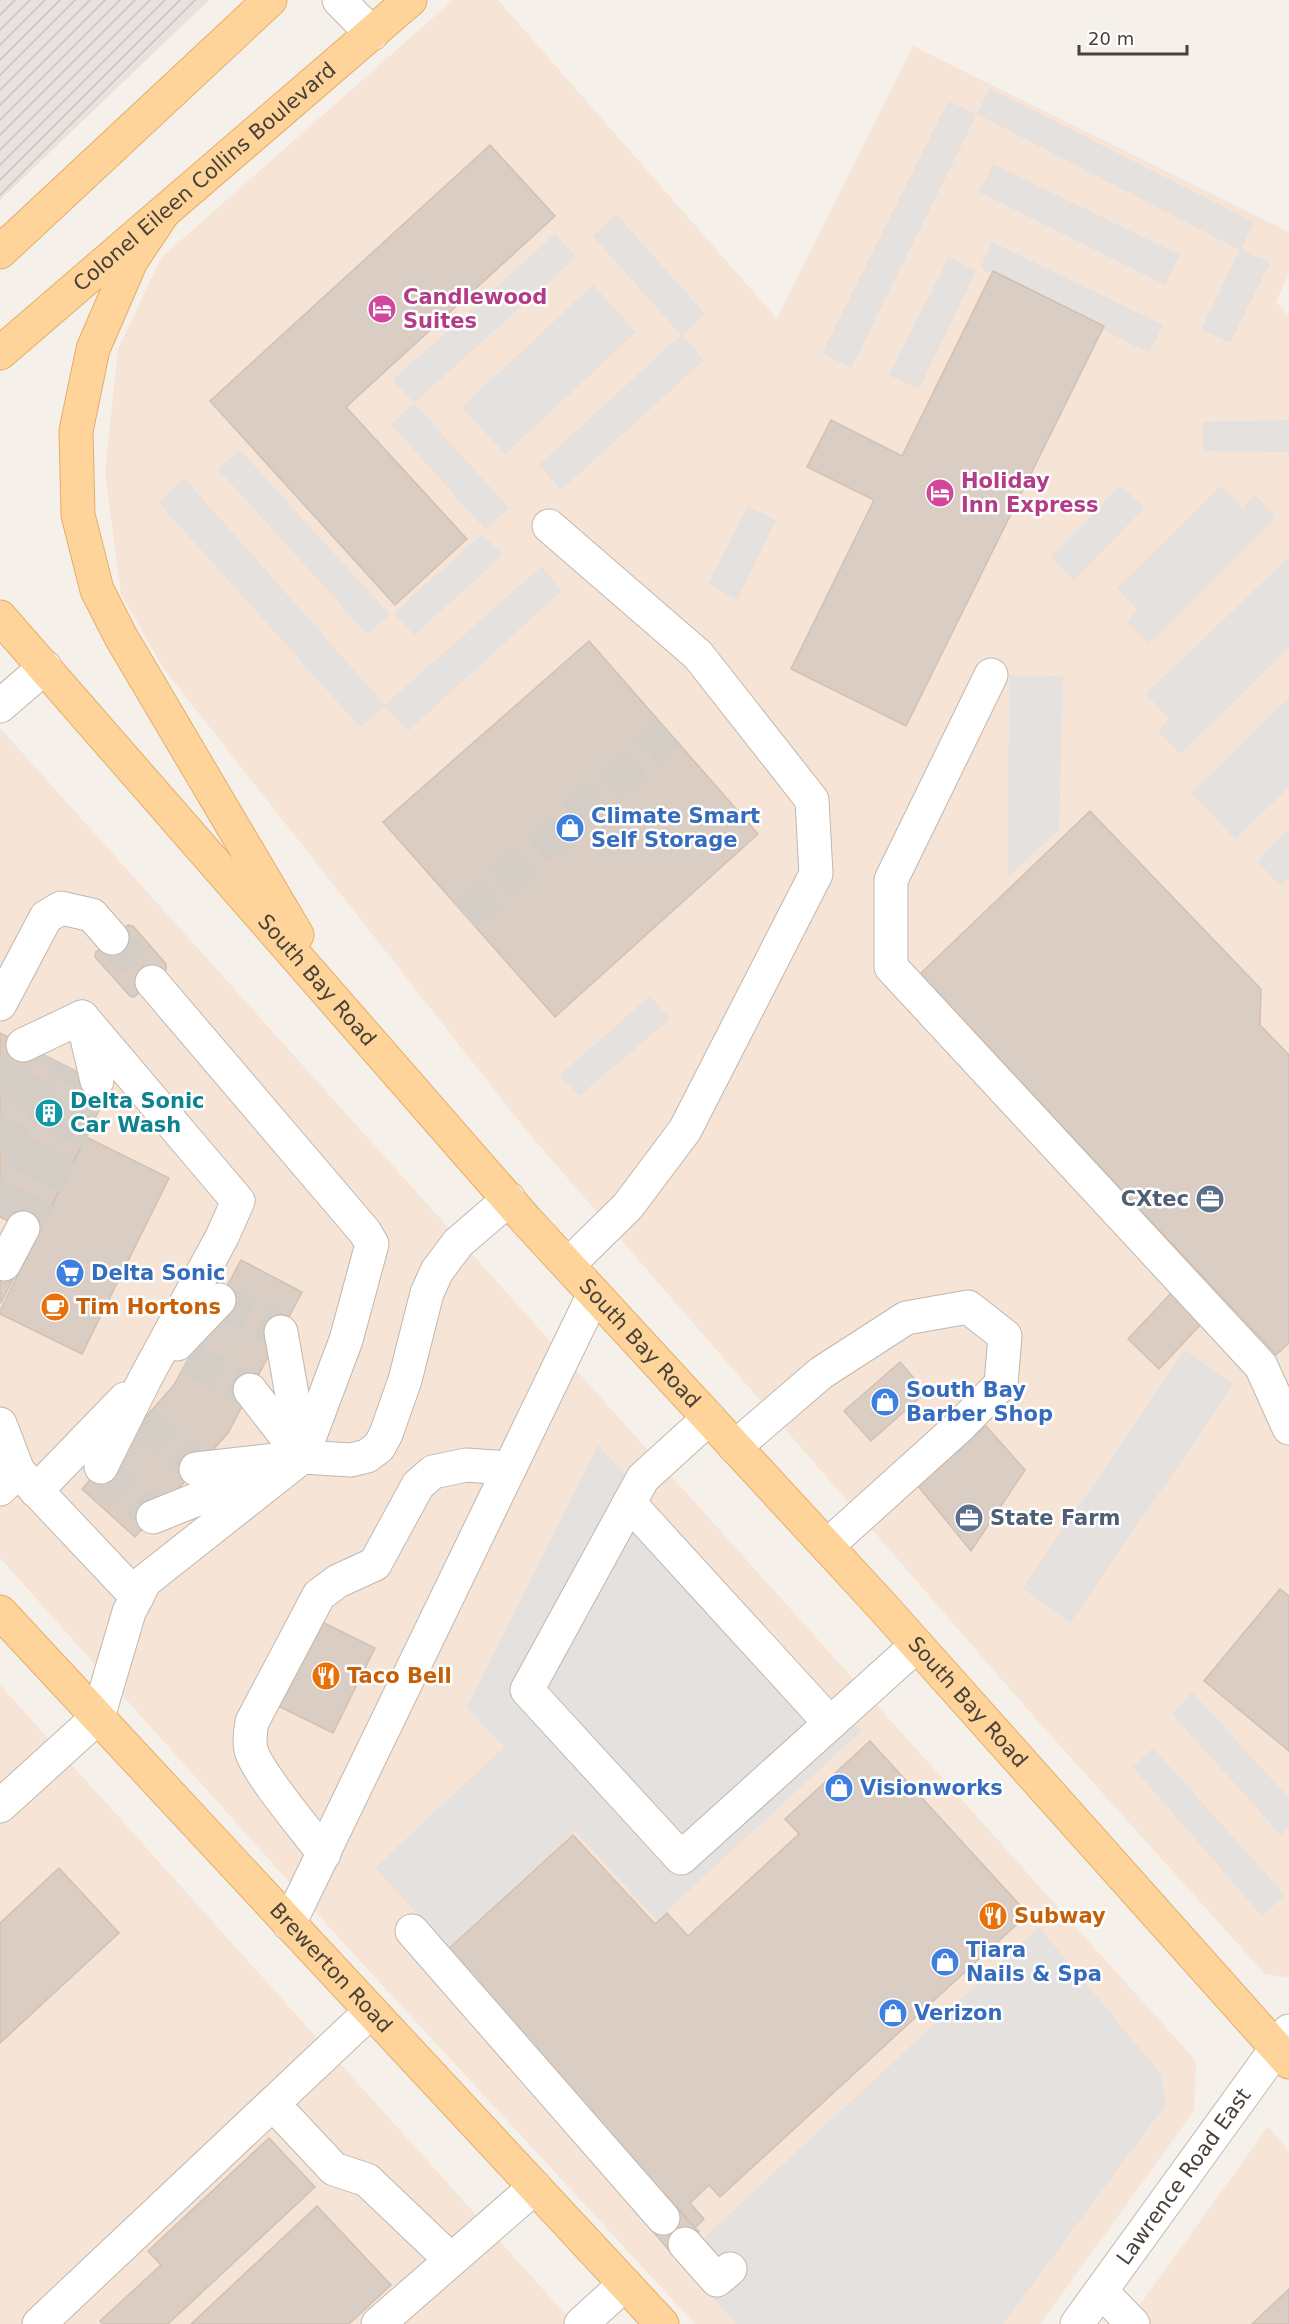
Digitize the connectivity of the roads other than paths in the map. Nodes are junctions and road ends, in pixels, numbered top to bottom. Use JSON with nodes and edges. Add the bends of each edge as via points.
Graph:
{"nodes":[{"id":1,"x":270,"y":0,"type":"edge"},
{"id":2,"x":339,"y":0,"type":"edge"},
{"id":3,"x":410,"y":0,"type":"edge"},
{"id":4,"x":372,"y":34,"type":"junction"},
{"id":5,"x":163,"y":213,"type":"junction"},
{"id":6,"x":0,"y":252,"type":"edge"},
{"id":7,"x":0,"y":353,"type":"edge"},
{"id":8,"x":549,"y":526,"type":"dead end"},
{"id":9,"x":0,"y":617,"type":"edge"},
{"id":10,"x":45,"y":667,"type":"junction"},
{"id":11,"x":991,"y":675,"type":"dead end"},
{"id":12,"x":0,"y":706,"type":"edge"},
{"id":13,"x":112,"y":938,"type":"tunnel mouth"},
{"id":14,"x":152,"y":982,"type":"tunnel mouth"},
{"id":15,"x":0,"y":1004,"type":"edge"},
{"id":16,"x":340,"y":1009,"type":"junction"},
{"id":17,"x":82,"y":1017,"type":"junction"},
{"id":18,"x":508,"y":1199,"type":"junction"},
{"id":19,"x":23,"y":1228,"type":"tunnel mouth"},
{"id":20,"x":4,"y":1264,"type":"dead end"},
{"id":21,"x":568,"y":1265,"type":"junction"},
{"id":22,"x":594,"y":1294,"type":"junction"},
{"id":23,"x":219,"y":1300,"type":"dead end"},
{"id":24,"x":282,"y":1332,"type":"dead end"},
{"id":25,"x":188,"y":1358,"type":"dead end"},
{"id":26,"x":146,"y":1377,"type":"junction"},
{"id":27,"x":250,"y":1390,"type":"tunnel mouth"},
{"id":28,"x":709,"y":1418,"type":"junction"},
{"id":29,"x":143,"y":1420,"type":"dead end"},
{"id":30,"x":0,"y":1424,"type":"edge"},
{"id":31,"x":1289,"y":1428,"type":"edge"},
{"id":32,"x":735,"y":1447,"type":"junction"},
{"id":33,"x":302,"y":1456,"type":"junction"},
{"id":34,"x":101,"y":1467,"type":"dead end"},
{"id":35,"x":510,"y":1468,"type":"junction"},
{"id":36,"x":196,"y":1469,"type":"dead end"},
{"id":37,"x":14,"y":1476,"type":"edge"},
{"id":38,"x":629,"y":1503,"type":"junction"},
{"id":39,"x":153,"y":1517,"type":"dead end"},
{"id":40,"x":827,"y":1546,"type":"junction"},
{"id":41,"x":137,"y":1597,"type":"junction"},
{"id":42,"x":0,"y":1612,"type":"edge"},
{"id":43,"x":917,"y":1645,"type":"junction"},
{"id":44,"x":98,"y":1717,"type":"junction"},
{"id":45,"x":831,"y":1723,"type":"junction"},
{"id":46,"x":0,"y":1806,"type":"edge"},
{"id":47,"x":324,"y":1854,"type":"junction"},
{"id":48,"x":289,"y":1924,"type":"junction"},
{"id":49,"x":412,"y":1931,"type":"dead end"},
{"id":50,"x":371,"y":2011,"type":"junction"},
{"id":51,"x":1285,"y":2047,"type":"edge"},
{"id":52,"x":273,"y":2104,"type":"junction"},
{"id":53,"x":535,"y":2187,"type":"junction"},
{"id":54,"x":663,"y":2218,"type":"dead end"},
{"id":55,"x":685,"y":2244,"type":"dead end"},
{"id":56,"x":451,"y":2260,"type":"junction"},
{"id":57,"x":730,"y":2268,"type":"dead end"},
{"id":58,"x":625,"y":2284,"type":"junction"},
{"id":59,"x":1101,"y":2291,"type":"junction"},
{"id":60,"x":39,"y":2324,"type":"edge"},
{"id":61,"x":378,"y":2324,"type":"edge"},
{"id":62,"x":582,"y":2324,"type":"edge"},
{"id":63,"x":662,"y":2324,"type":"edge"},
{"id":64,"x":1077,"y":2324,"type":"edge"},
{"id":65,"x":1133,"y":2324,"type":"edge"}],
"edges":[{"from":1,"to":6,"type":"main road"},
{"from":2,"to":4,"type":"street"},
{"from":3,"to":4,"type":"main road","name":"Colonel Eileen Collins Boulevard"},
{"from":4,"to":5,"type":"main road","name":"Colonel Eileen Collins Boulevard"},
{"from":5,"to":7,"type":"main road","name":"Colonel Eileen Collins Boulevard"},
{"from":5,"to":16,"type":"main road","via":[[130,261],[93,349],[76,431],[78,515],[97,590],[121,637]]},
{"from":8,"to":21,"type":"street","via":[[698,656],[812,800],[816,874],[686,1130],[628,1206]]},
{"from":9,"to":10,"type":"main road","name":"South Bay Road"},
{"from":10,"to":12,"type":"street"},
{"from":10,"to":16,"type":"main road","name":"South Bay Road"},
{"from":11,"to":31,"type":"street","via":[[891,880],[891,967],[1261,1366]]},
{"from":13,"to":15,"type":"street","via":[[92,915],[61,908],[45,917]]},
{"from":14,"to":33,"type":"street","via":[[372,1244],[346,1340]]},
{"from":16,"to":18,"type":"main road","name":"South Bay Road"},
{"from":17,"to":17,"type":"street","via":[[59,1062]]},
{"from":17,"to":26,"type":"street","via":[[238,1201]]},
{"from":18,"to":21,"type":"main road","name":"South Bay Road"},
{"from":18,"to":33,"type":"street","via":[[458,1243],[437,1271],[427,1293],[405,1380],[379,1447],[367,1456],[351,1460]]},
{"from":19,"to":20,"type":"street"},
{"from":21,"to":22,"type":"main road","name":"South Bay Road"},
{"from":22,"to":28,"type":"main road","name":"South Bay Road"},
{"from":22,"to":35,"type":"street"},
{"from":23,"to":26,"type":"street"},
{"from":24,"to":33,"type":"street"},
{"from":25,"to":26,"type":"street"},
{"from":26,"to":29,"type":"street"},
{"from":26,"to":34,"type":"street"},
{"from":26,"to":37,"type":"street"},
{"from":27,"to":33,"type":"street"},
{"from":28,"to":32,"type":"main road","name":"South Bay Road"},
{"from":28,"to":38,"type":"street","via":[[643,1478]]},
{"from":30,"to":37,"type":"street"},
{"from":32,"to":40,"type":"main road","name":"South Bay Road"},
{"from":32,"to":40,"type":"street","via":[[821,1373],[906,1318],[968,1307],[1005,1336],[1000,1384],[960,1426]]},
{"from":33,"to":36,"type":"street"},
{"from":33,"to":39,"type":"street"},
{"from":33,"to":41,"type":"street","via":[[145,1581]]},
{"from":35,"to":47,"type":"street"},
{"from":35,"to":47,"type":"street","via":[[466,1465],[433,1472],[418,1485],[375,1564],[318,1595],[252,1722],[252,1753]]},
{"from":37,"to":41,"type":"street"},
{"from":38,"to":45,"type":"street"},
{"from":38,"to":45,"type":"street","via":[[527,1690],[681,1858]]},
{"from":40,"to":43,"type":"main road","name":"South Bay Road"},
{"from":41,"to":44,"type":"street"},
{"from":42,"to":44,"type":"main road","name":"Brewerton Road"},
{"from":43,"to":45,"type":"street"},
{"from":43,"to":51,"type":"main road","name":"South Bay Road"},
{"from":44,"to":46,"type":"street"},
{"from":44,"to":48,"type":"main road","name":"Brewerton Road"},
{"from":47,"to":48,"type":"street"},
{"from":48,"to":50,"type":"main road","name":"Brewerton Road"},
{"from":49,"to":54,"type":"street"},
{"from":50,"to":52,"type":"street"},
{"from":50,"to":53,"type":"main road","name":"Brewerton Road"},
{"from":51,"to":59,"type":"street","name":"Lawrence Road East"},
{"from":52,"to":56,"type":"street","via":[[334,2169],[367,2180]]},
{"from":52,"to":60,"type":"street"},
{"from":53,"to":56,"type":"street"},
{"from":53,"to":58,"type":"main road","name":"Brewerton Road"},
{"from":55,"to":57,"type":"street","via":[[717,2280]]},
{"from":56,"to":61,"type":"street"},
{"from":58,"to":62,"type":"street"},
{"from":58,"to":63,"type":"main road","name":"Brewerton Road"},
{"from":59,"to":64,"type":"street","name":"Lawrence Road East"},
{"from":59,"to":65,"type":"street"}]}
